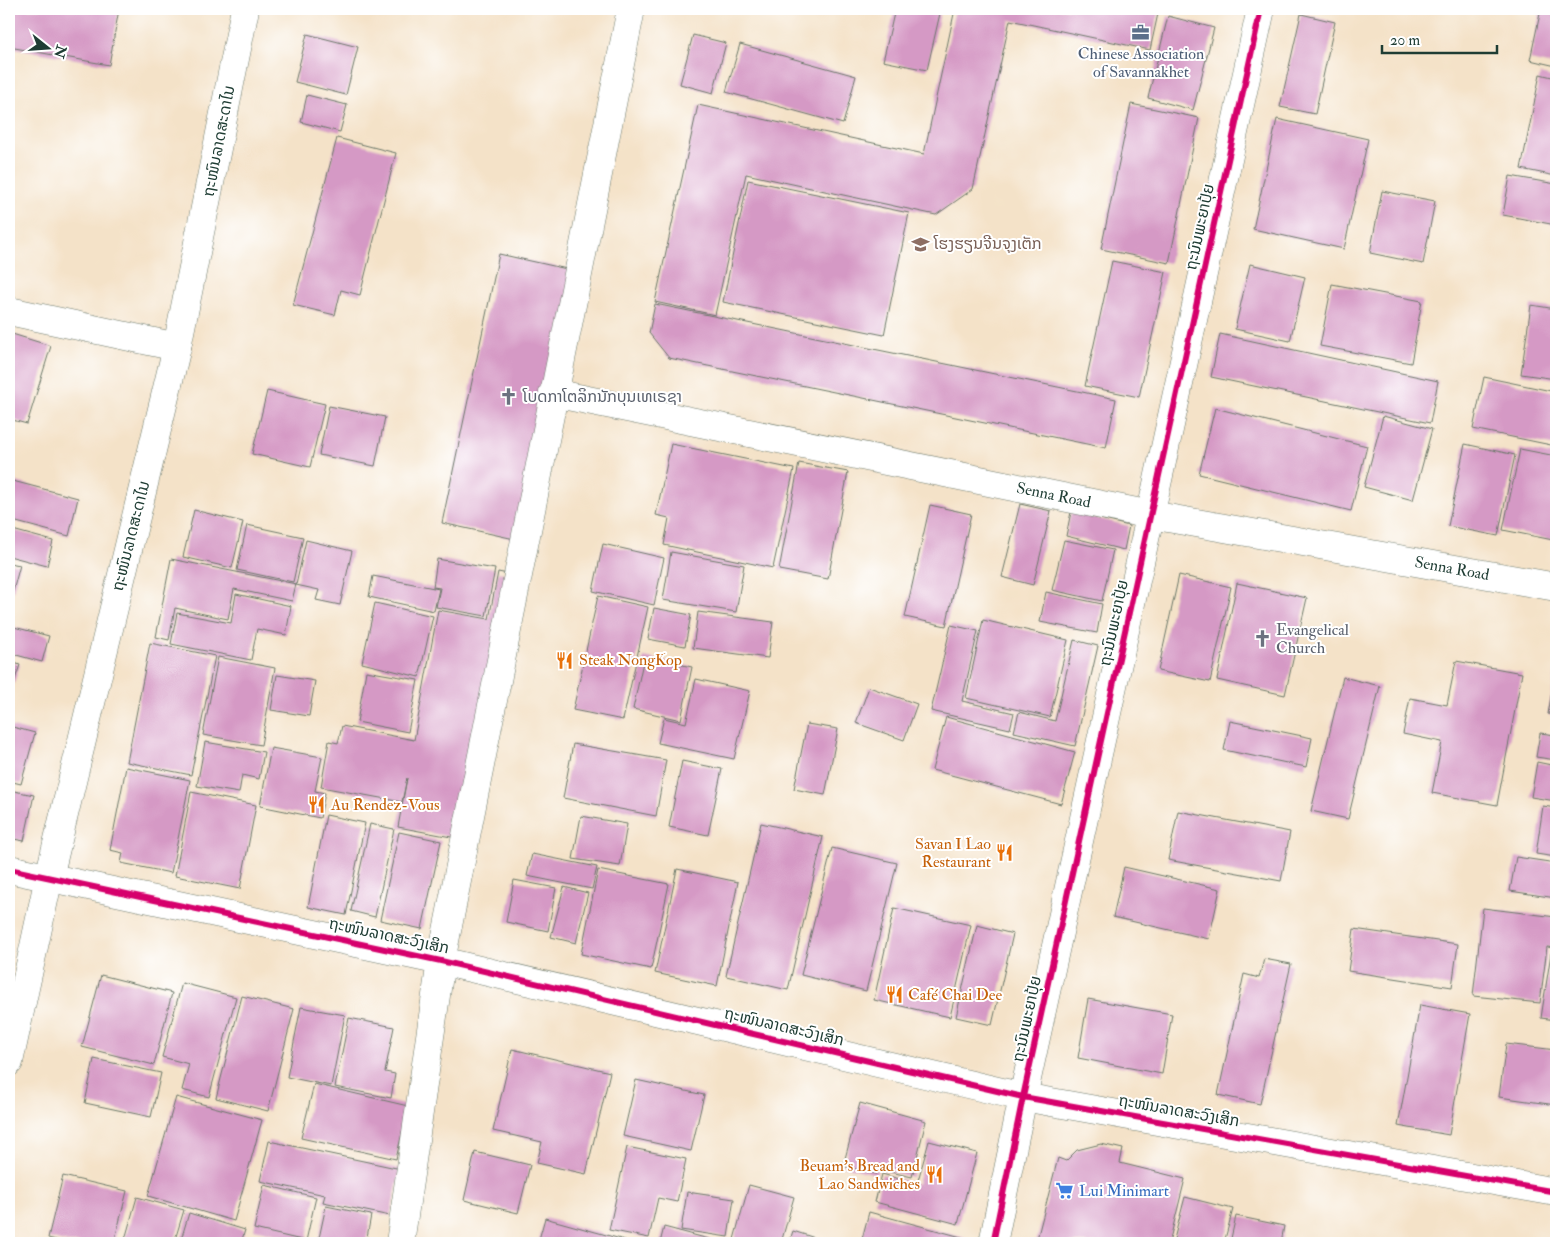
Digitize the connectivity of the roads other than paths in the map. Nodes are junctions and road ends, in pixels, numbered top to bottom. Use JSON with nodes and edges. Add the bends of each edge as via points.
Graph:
{"nodes":[{"id":1,"x":245,"y":9,"type":"edge"},
{"id":2,"x":630,"y":9,"type":"edge"},
{"id":3,"x":1261,"y":9,"type":"edge"},
{"id":4,"x":9,"y":310,"type":"edge"},
{"id":5,"x":177,"y":348,"type":"junction"},
{"id":6,"x":553,"y":393,"type":"junction"},
{"id":7,"x":1152,"y":515,"type":"junction"},
{"id":8,"x":1556,"y":587,"type":"edge"},
{"id":9,"x":9,"y":870,"type":"edge"},
{"id":10,"x":49,"y":877,"type":"junction"},
{"id":11,"x":441,"y":961,"type":"junction"},
{"id":12,"x":9,"y":1062,"type":"edge"},
{"id":13,"x":1023,"y":1097,"type":"junction"},
{"id":14,"x":1556,"y":1192,"type":"edge"},
{"id":15,"x":400,"y":1243,"type":"edge"},
{"id":16,"x":993,"y":1243,"type":"edge"}],
"edges":[{"from":1,"to":5,"type":"street","name":"ຖະໜົນລາດສະດາໄນ"},
{"from":2,"to":6,"type":"street"},
{"from":3,"to":7,"type":"street","name":"ຖະນົນພະຍາປຸ້ຍ"},
{"from":4,"to":5,"type":"street"},
{"from":5,"to":10,"type":"street","name":"ຖະໜົນລາດສະດາໄນ"},
{"from":6,"to":7,"type":"street","name":"Senna Road"},
{"from":6,"to":11,"type":"street"},
{"from":7,"to":8,"type":"street","name":"Senna Road"},
{"from":7,"to":13,"type":"street","name":"ຖະນົນພະຍາປຸ້ຍ"},
{"from":9,"to":10,"type":"street","name":"ຖະໜົນລາດສະວົງເສິກ"},
{"from":10,"to":11,"type":"street","name":"ຖະໜົນລາດສະວົງເສິກ"},
{"from":10,"to":12,"type":"street","name":"ຖະໜົນລາດສະດາໄນ"},
{"from":11,"to":13,"type":"street","name":"ຖະໜົນລາດສະວົງເສິກ"},
{"from":11,"to":15,"type":"street"},
{"from":13,"to":14,"type":"street","name":"ຖະໜົນລາດສະວົງເສິກ"},
{"from":13,"to":16,"type":"street","name":"ຖະນົນພະຍາປຸ້ຍ"}]}
